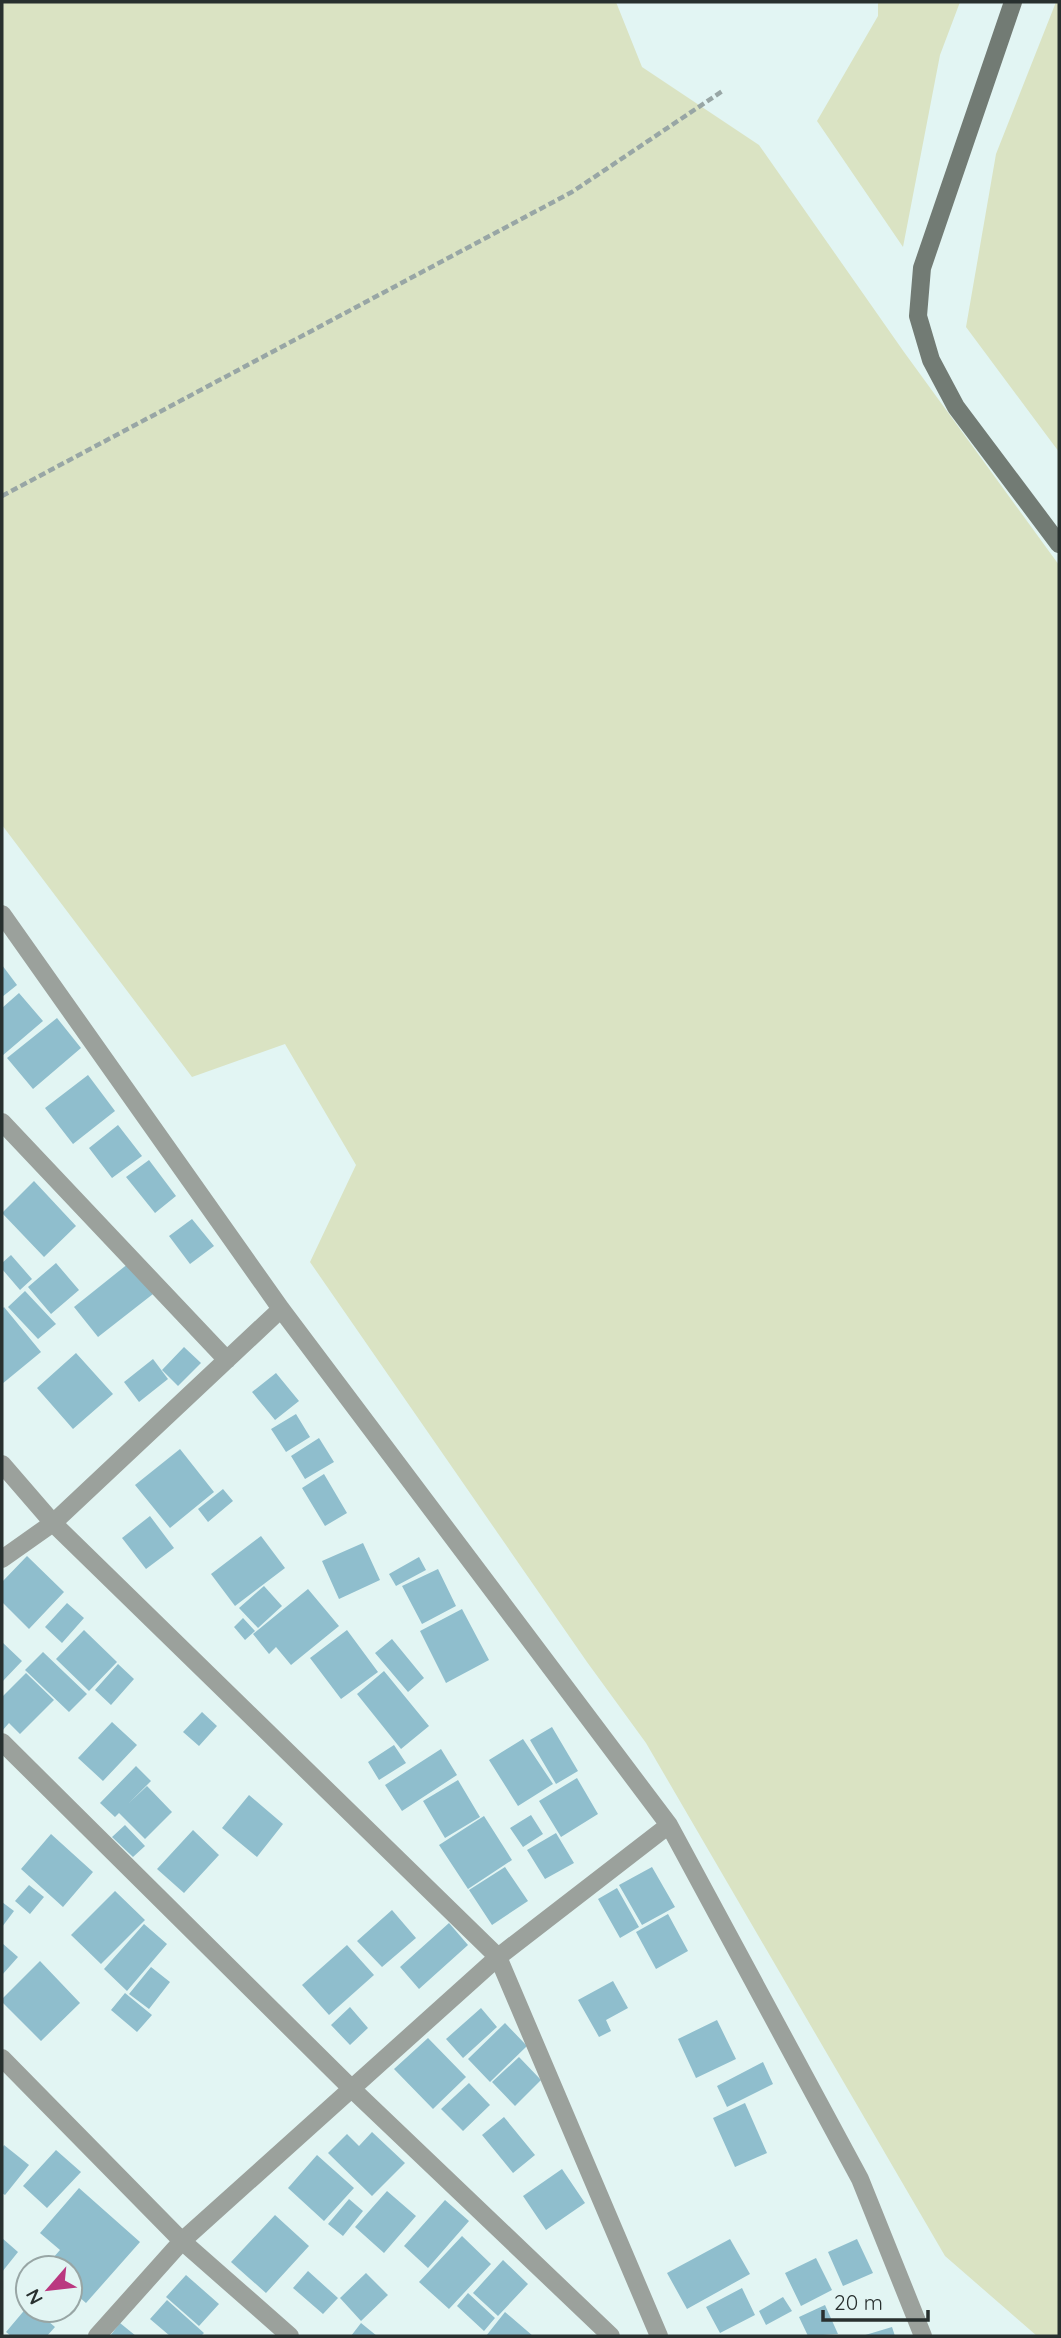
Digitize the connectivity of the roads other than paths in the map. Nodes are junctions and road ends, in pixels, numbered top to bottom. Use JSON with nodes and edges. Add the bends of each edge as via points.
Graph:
{"nodes":[{"id":1,"x":1013,"y":2,"type":"edge"},
{"id":2,"x":1059,"y":544,"type":"edge"},
{"id":3,"x":2,"y":914,"type":"edge"},
{"id":4,"x":2,"y":1122,"type":"edge"},
{"id":5,"x":281,"y":1309,"type":"junction"},
{"id":6,"x":227,"y":1360,"type":"junction"},
{"id":7,"x":2,"y":1464,"type":"edge"},
{"id":8,"x":53,"y":1523,"type":"junction"},
{"id":9,"x":2,"y":1559,"type":"edge"},
{"id":10,"x":2,"y":1742,"type":"edge"},
{"id":11,"x":669,"y":1825,"type":"junction"},
{"id":12,"x":498,"y":1957,"type":"junction"},
{"id":13,"x":2,"y":2058,"type":"edge"},
{"id":14,"x":352,"y":2089,"type":"junction"},
{"id":15,"x":182,"y":2241,"type":"junction"},
{"id":16,"x":97,"y":2336,"type":"edge"},
{"id":17,"x":290,"y":2336,"type":"edge"},
{"id":18,"x":611,"y":2336,"type":"edge"},
{"id":19,"x":659,"y":2336,"type":"edge"},
{"id":20,"x":923,"y":2336,"type":"edge"}],
"edges":[{"from":1,"to":2,"type":"main road","via":[[922,268],[918,316],[931,360],[956,407]]},
{"from":3,"to":5,"type":"street"},
{"from":4,"to":6,"type":"street"},
{"from":5,"to":6,"type":"street"},
{"from":5,"to":11,"type":"street"},
{"from":6,"to":8,"type":"street"},
{"from":7,"to":8,"type":"street"},
{"from":8,"to":9,"type":"street"},
{"from":8,"to":12,"type":"street"},
{"from":10,"to":14,"type":"street"},
{"from":11,"to":12,"type":"street"},
{"from":11,"to":20,"type":"street","via":[[860,2179]]},
{"from":12,"to":14,"type":"street"},
{"from":12,"to":19,"type":"street"},
{"from":13,"to":15,"type":"street"},
{"from":14,"to":15,"type":"street"},
{"from":14,"to":18,"type":"street"},
{"from":15,"to":16,"type":"street"},
{"from":15,"to":17,"type":"street"}]}
